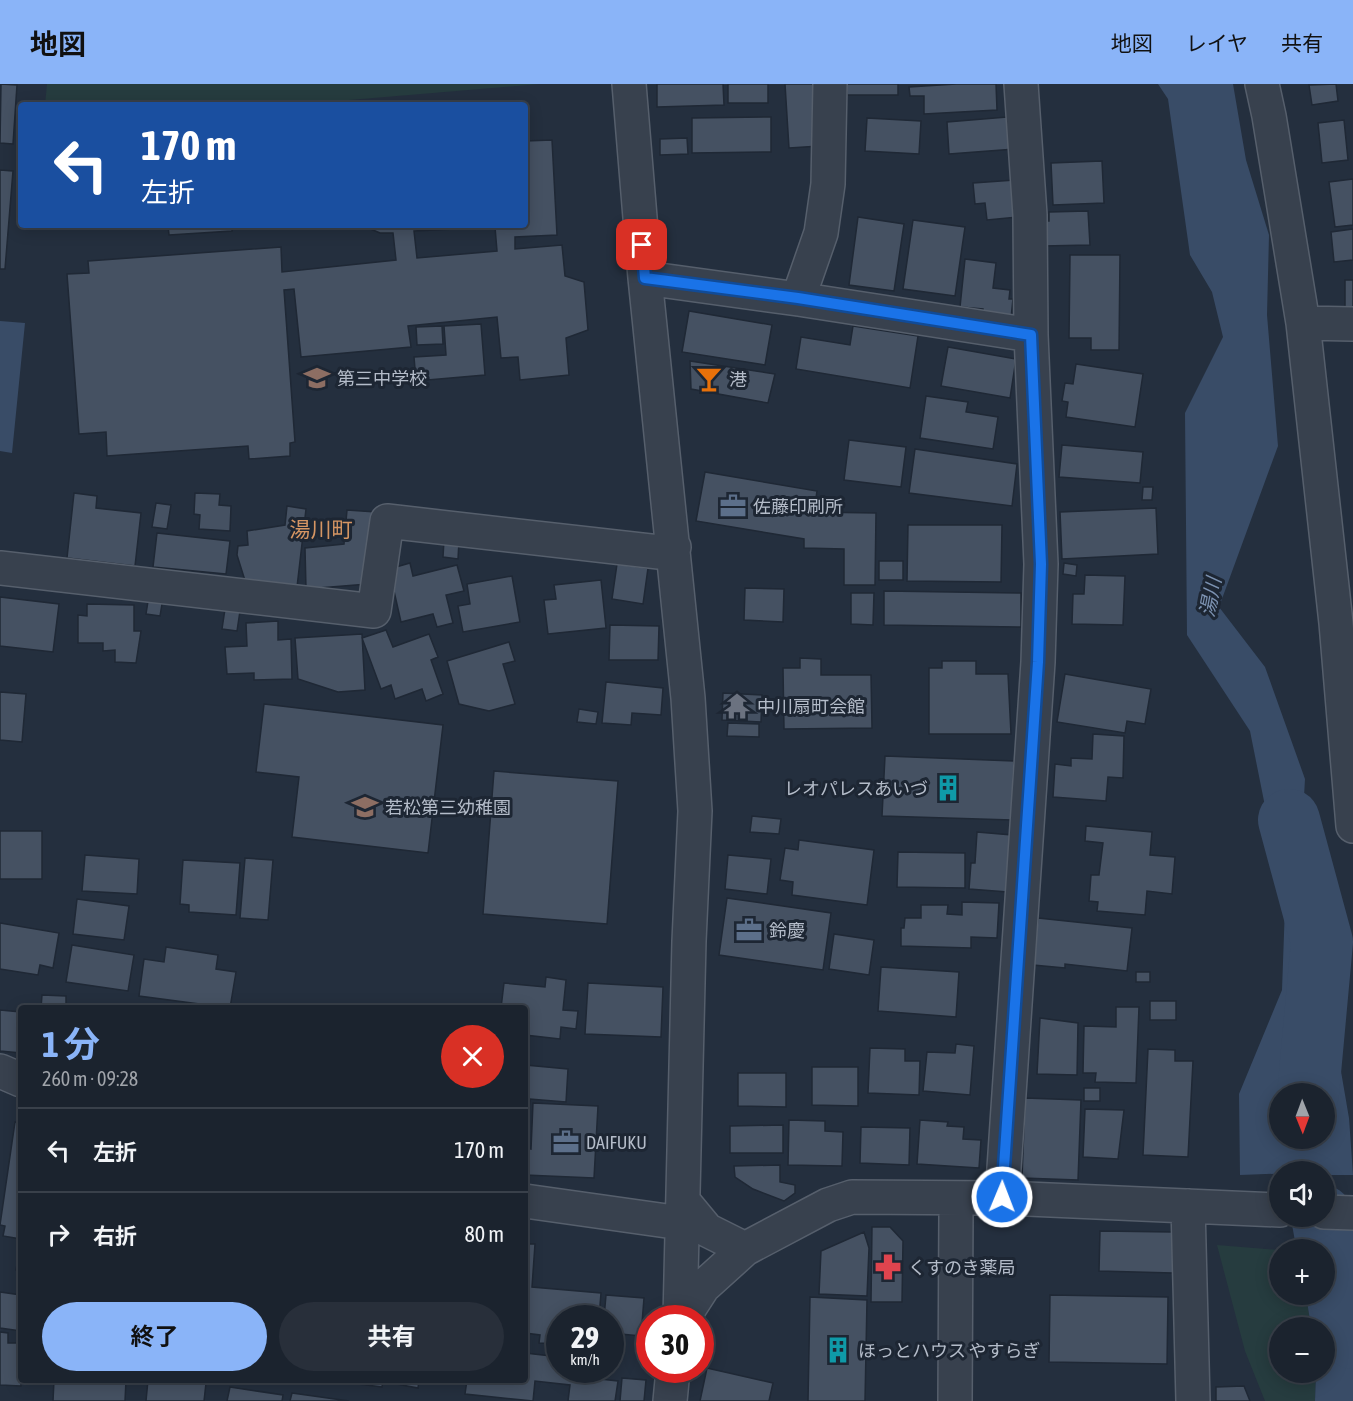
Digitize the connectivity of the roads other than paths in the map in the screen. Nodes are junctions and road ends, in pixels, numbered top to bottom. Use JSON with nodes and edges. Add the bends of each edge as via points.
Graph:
{"nodes":[{"id":1,"x":629,"y":84,"type":"edge"},
{"id":2,"x":830,"y":84,"type":"edge"},
{"id":3,"x":1021,"y":84,"type":"edge"},
{"id":4,"x":1262,"y":84,"type":"edge"},
{"id":5,"x":645,"y":278,"type":"junction"},
{"id":6,"x":798,"y":298,"type":"junction"},
{"id":7,"x":1303,"y":323,"type":"junction"},
{"id":8,"x":1353,"y":324,"type":"edge"},
{"id":9,"x":1031,"y":335,"type":"junction"},
{"id":10,"x":674,"y":547,"type":"junction"},
{"id":11,"x":0,"y":568,"type":"edge"},
{"id":12,"x":1353,"y":824,"type":"edge"},
{"id":13,"x":0,"y":1071,"type":"edge"},
{"id":14,"x":18,"y":1079,"type":"edge"},
{"id":15,"x":1002,"y":1197,"type":"junction"},
{"id":16,"x":528,"y":1201,"type":"edge"},
{"id":17,"x":1196,"y":1207,"type":"junction"},
{"id":18,"x":1269,"y":1210,"type":"edge"},
{"id":19,"x":956,"y":1211,"type":"dead end"},
{"id":20,"x":682,"y":1212,"type":"junction"},
{"id":21,"x":1335,"y":1212,"type":"edge"},
{"id":22,"x":1353,"y":1213,"type":"edge"},
{"id":23,"x":746,"y":1249,"type":"junction"},
{"id":24,"x":682,"y":1305,"type":"edge"},
{"id":25,"x":691,"y":1305,"type":"edge"},
{"id":26,"x":672,"y":1383,"type":"edge"},
{"id":27,"x":670,"y":1401,"type":"edge"},
{"id":28,"x":955,"y":1401,"type":"edge"},
{"id":29,"x":1193,"y":1401,"type":"edge"}],
"edges":[{"from":1,"to":5,"type":"street"},
{"from":2,"to":6,"type":"street","via":[[828,184],[822,223]]},
{"from":3,"to":9,"type":"street","via":[[1030,215]]},
{"from":4,"to":7,"type":"street"},
{"from":5,"to":6,"type":"street"},
{"from":5,"to":10,"type":"street"},
{"from":6,"to":9,"type":"street"},
{"from":7,"to":8,"type":"street"},
{"from":7,"to":12,"type":"street"},
{"from":9,"to":15,"type":"street","via":[[1041,564],[1038,662]]},
{"from":10,"to":11,"type":"street","via":[[659,552],[387,521],[374,611]]},
{"from":10,"to":20,"type":"street","via":[[695,811]]},
{"from":13,"to":14,"type":"street"},
{"from":15,"to":17,"type":"street"},
{"from":15,"to":23,"type":"street","via":[[852,1197],[828,1205]]},
{"from":16,"to":20,"type":"street"},
{"from":17,"to":18,"type":"street"},
{"from":17,"to":29,"type":"street"},
{"from":19,"to":28,"type":"street"},
{"from":20,"to":23,"type":"street","via":[[707,1230]]},
{"from":20,"to":24,"type":"street"},
{"from":21,"to":22,"type":"street"},
{"from":23,"to":25,"type":"street","via":[[703,1287]]},
{"from":26,"to":27,"type":"street"}]}
